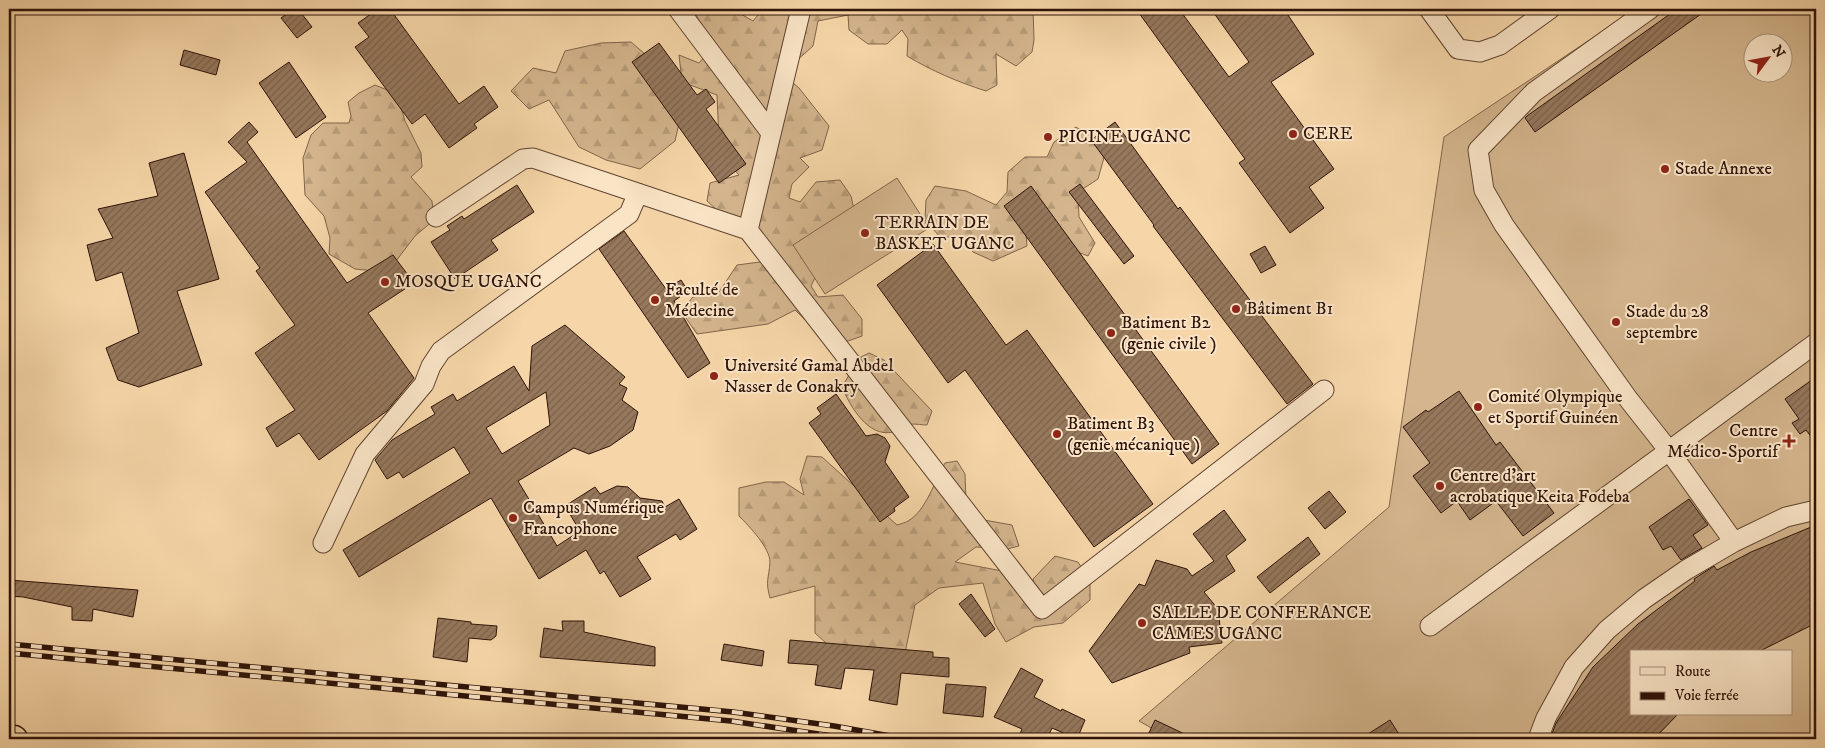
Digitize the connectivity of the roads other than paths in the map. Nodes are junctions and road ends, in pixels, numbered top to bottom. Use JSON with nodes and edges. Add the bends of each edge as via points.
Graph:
{"nodes":[{"id":1,"x":678,"y":9,"type":"edge"},
{"id":2,"x":801,"y":9,"type":"edge"},
{"id":3,"x":1430,"y":9,"type":"edge"},
{"id":4,"x":1550,"y":9,"type":"edge"},
{"id":5,"x":1650,"y":9,"type":"edge"},
{"id":6,"x":771,"y":133,"type":"junction"},
{"id":7,"x":638,"y":193,"type":"junction"},
{"id":8,"x":436,"y":217,"type":"dead end"},
{"id":9,"x":748,"y":230,"type":"junction"},
{"id":10,"x":1816,"y":343,"type":"edge"},
{"id":11,"x":1324,"y":390,"type":"dead end"},
{"id":12,"x":1670,"y":452,"type":"junction"},
{"id":13,"x":1816,"y":510,"type":"edge"},
{"id":14,"x":1734,"y":542,"type":"junction"},
{"id":15,"x":323,"y":543,"type":"dead end"},
{"id":16,"x":1430,"y":626,"type":"dead end"},
{"id":17,"x":9,"y":739,"type":"edge"},
{"id":18,"x":14,"y":739,"type":"edge"},
{"id":19,"x":1538,"y":739,"type":"edge"}],
"edges":[{"from":1,"to":6,"type":"lane"},
{"from":2,"to":6,"type":"lane"},
{"from":3,"to":4,"type":"lane","via":[[1458,49],[1480,52],[1500,45]]},
{"from":5,"to":12,"type":"lane","via":[[1534,92],[1478,150],[1484,190],[1504,225]]},
{"from":6,"to":9,"type":"lane"},
{"from":7,"to":8,"type":"lane","via":[[533,158],[523,159]]},
{"from":7,"to":9,"type":"lane"},
{"from":7,"to":15,"type":"lane","via":[[629,214],[440,352],[424,384],[365,454]]},
{"from":9,"to":11,"type":"lane","via":[[1042,609]]},
{"from":10,"to":12,"type":"lane"},
{"from":12,"to":14,"type":"lane"},
{"from":12,"to":16,"type":"lane"},
{"from":13,"to":14,"type":"lane","via":[[1786,517]]},
{"from":14,"to":19,"type":"lane","via":[[1644,599],[1607,630],[1574,668]]},
{"from":17,"to":18,"type":"highway"}]}
